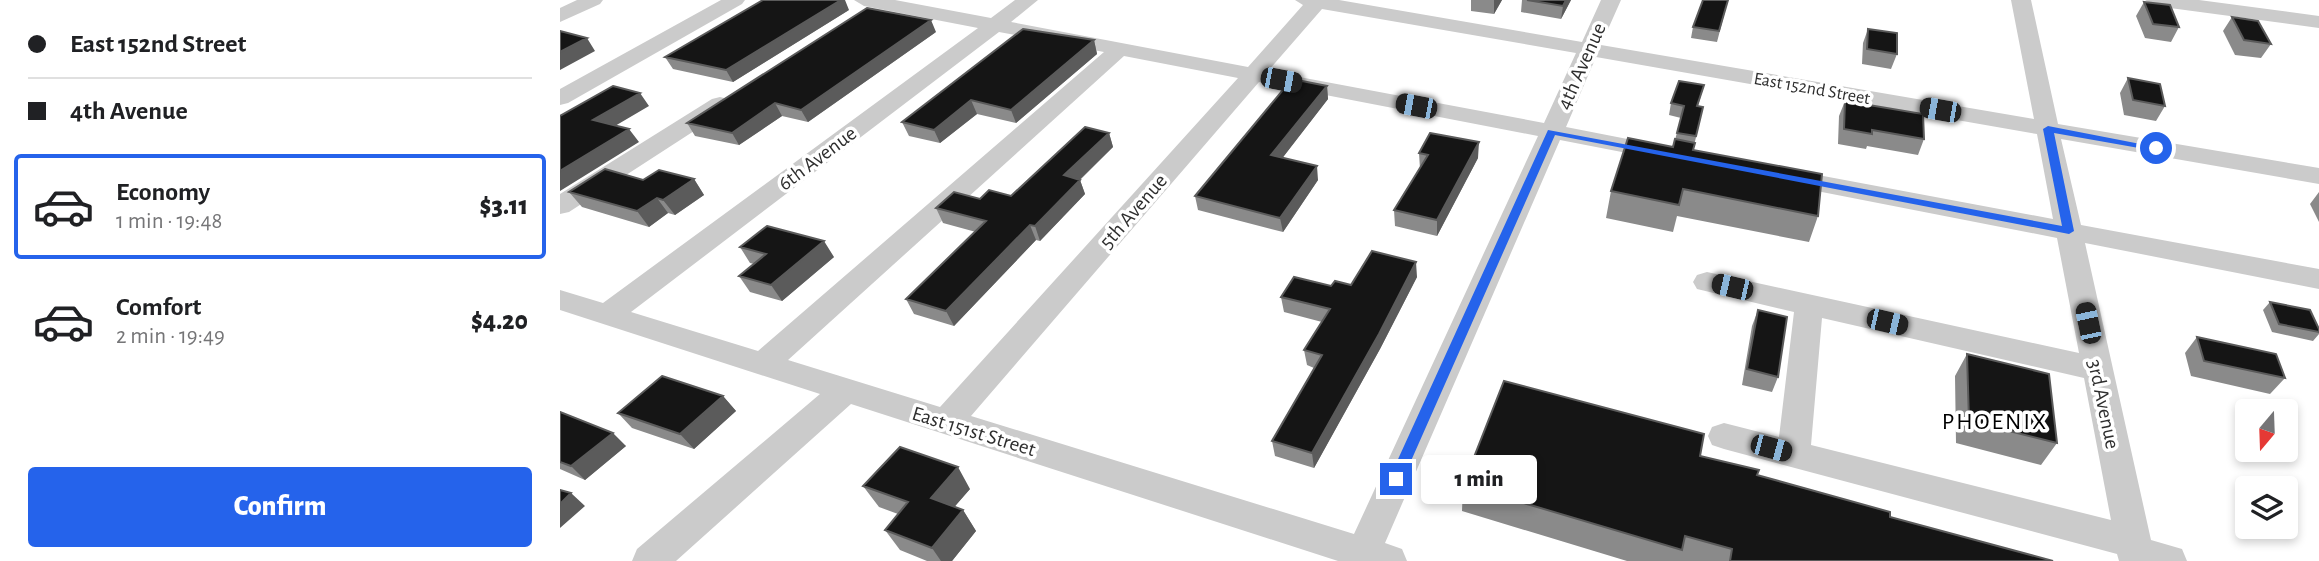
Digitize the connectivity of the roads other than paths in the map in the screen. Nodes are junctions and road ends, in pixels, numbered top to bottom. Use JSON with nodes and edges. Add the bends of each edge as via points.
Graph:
{"nodes":[{"id":1,"x":593,"y":0,"type":"edge"},
{"id":2,"x":735,"y":0,"type":"edge"},
{"id":3,"x":1028,"y":0,"type":"edge"},
{"id":4,"x":1611,"y":0,"type":"edge"},
{"id":5,"x":2021,"y":0,"type":"edge"},
{"id":6,"x":2155,"y":0,"type":"edge"},
{"id":7,"x":1314,"y":1,"type":"edge"},
{"id":8,"x":867,"y":7,"type":"edge"},
{"id":9,"x":560,"y":16,"type":"edge"},
{"id":10,"x":2319,"y":22,"type":"edge"},
{"id":11,"x":994,"y":25,"type":"junction"},
{"id":12,"x":1120,"y":49,"type":"junction"},
{"id":13,"x":1589,"y":49,"type":"junction"},
{"id":14,"x":1254,"y":75,"type":"junction"},
{"id":15,"x":743,"y":90,"type":"edge"},
{"id":16,"x":560,"y":97,"type":"edge"},
{"id":17,"x":2048,"y":129,"type":"junction"},
{"id":18,"x":1552,"y":132,"type":"junction"},
{"id":19,"x":1688,"y":158,"type":"edge"},
{"id":20,"x":1769,"y":173,"type":"edge"},
{"id":21,"x":2319,"y":176,"type":"edge"},
{"id":22,"x":560,"y":206,"type":"edge"},
{"id":23,"x":2069,"y":231,"type":"junction"},
{"id":24,"x":2319,"y":279,"type":"edge"},
{"id":25,"x":1707,"y":282,"type":"dead end"},
{"id":26,"x":560,"y":300,"type":"edge"},
{"id":27,"x":1809,"y":304,"type":"junction"},
{"id":28,"x":607,"y":315,"type":"junction"},
{"id":29,"x":763,"y":364,"type":"junction"},
{"id":30,"x":2097,"y":369,"type":"junction"},
{"id":31,"x":846,"y":390,"type":"junction"},
{"id":32,"x":946,"y":422,"type":"junction"},
{"id":33,"x":1724,"y":436,"type":"dead end"},
{"id":34,"x":1794,"y":454,"type":"junction"},
{"id":35,"x":2143,"y":554,"type":"edge"},
{"id":36,"x":1376,"y":557,"type":"edge"},
{"id":37,"x":650,"y":561,"type":"edge"}],
"edges":[{"from":1,"to":9,"type":"street"},
{"from":2,"to":16,"type":"street"},
{"from":3,"to":11,"type":"street","name":"6th Avenue"},
{"from":4,"to":13,"type":"street","name":"4th Avenue"},
{"from":5,"to":17,"type":"street","name":"3rd Avenue"},
{"from":6,"to":10,"type":"street"},
{"from":7,"to":13,"type":"street","name":"East 152nd Street"},
{"from":7,"to":14,"type":"street","name":"5th Avenue"},
{"from":8,"to":11,"type":"street"},
{"from":11,"to":12,"type":"street"},
{"from":11,"to":28,"type":"street","name":"6th Avenue"},
{"from":12,"to":14,"type":"street"},
{"from":12,"to":29,"type":"street"},
{"from":13,"to":17,"type":"street","name":"East 152nd Street"},
{"from":13,"to":18,"type":"street","name":"4th Avenue"},
{"from":14,"to":18,"type":"street"},
{"from":14,"to":32,"type":"street","name":"5th Avenue"},
{"from":15,"to":22,"type":"street"},
{"from":17,"to":21,"type":"street","name":"East 152nd Street"},
{"from":17,"to":23,"type":"street","name":"3rd Avenue"},
{"from":18,"to":19,"type":"street"},
{"from":18,"to":36,"type":"street","name":"4th Avenue"},
{"from":20,"to":23,"type":"street"},
{"from":23,"to":24,"type":"street"},
{"from":23,"to":30,"type":"street","name":"3rd Avenue"},
{"from":25,"to":27,"type":"street"},
{"from":26,"to":28,"type":"street","name":"East 151st Street"},
{"from":27,"to":30,"type":"street"},
{"from":27,"to":34,"type":"street"},
{"from":28,"to":29,"type":"street","name":"East 151st Street"},
{"from":29,"to":31,"type":"street","name":"East 151st Street"},
{"from":30,"to":35,"type":"street","name":"3rd Avenue"},
{"from":31,"to":32,"type":"street","name":"East 151st Street"},
{"from":31,"to":37,"type":"street"},
{"from":32,"to":36,"type":"street","name":"East 151st Street"},
{"from":33,"to":34,"type":"street"},
{"from":34,"to":35,"type":"street"}]}
